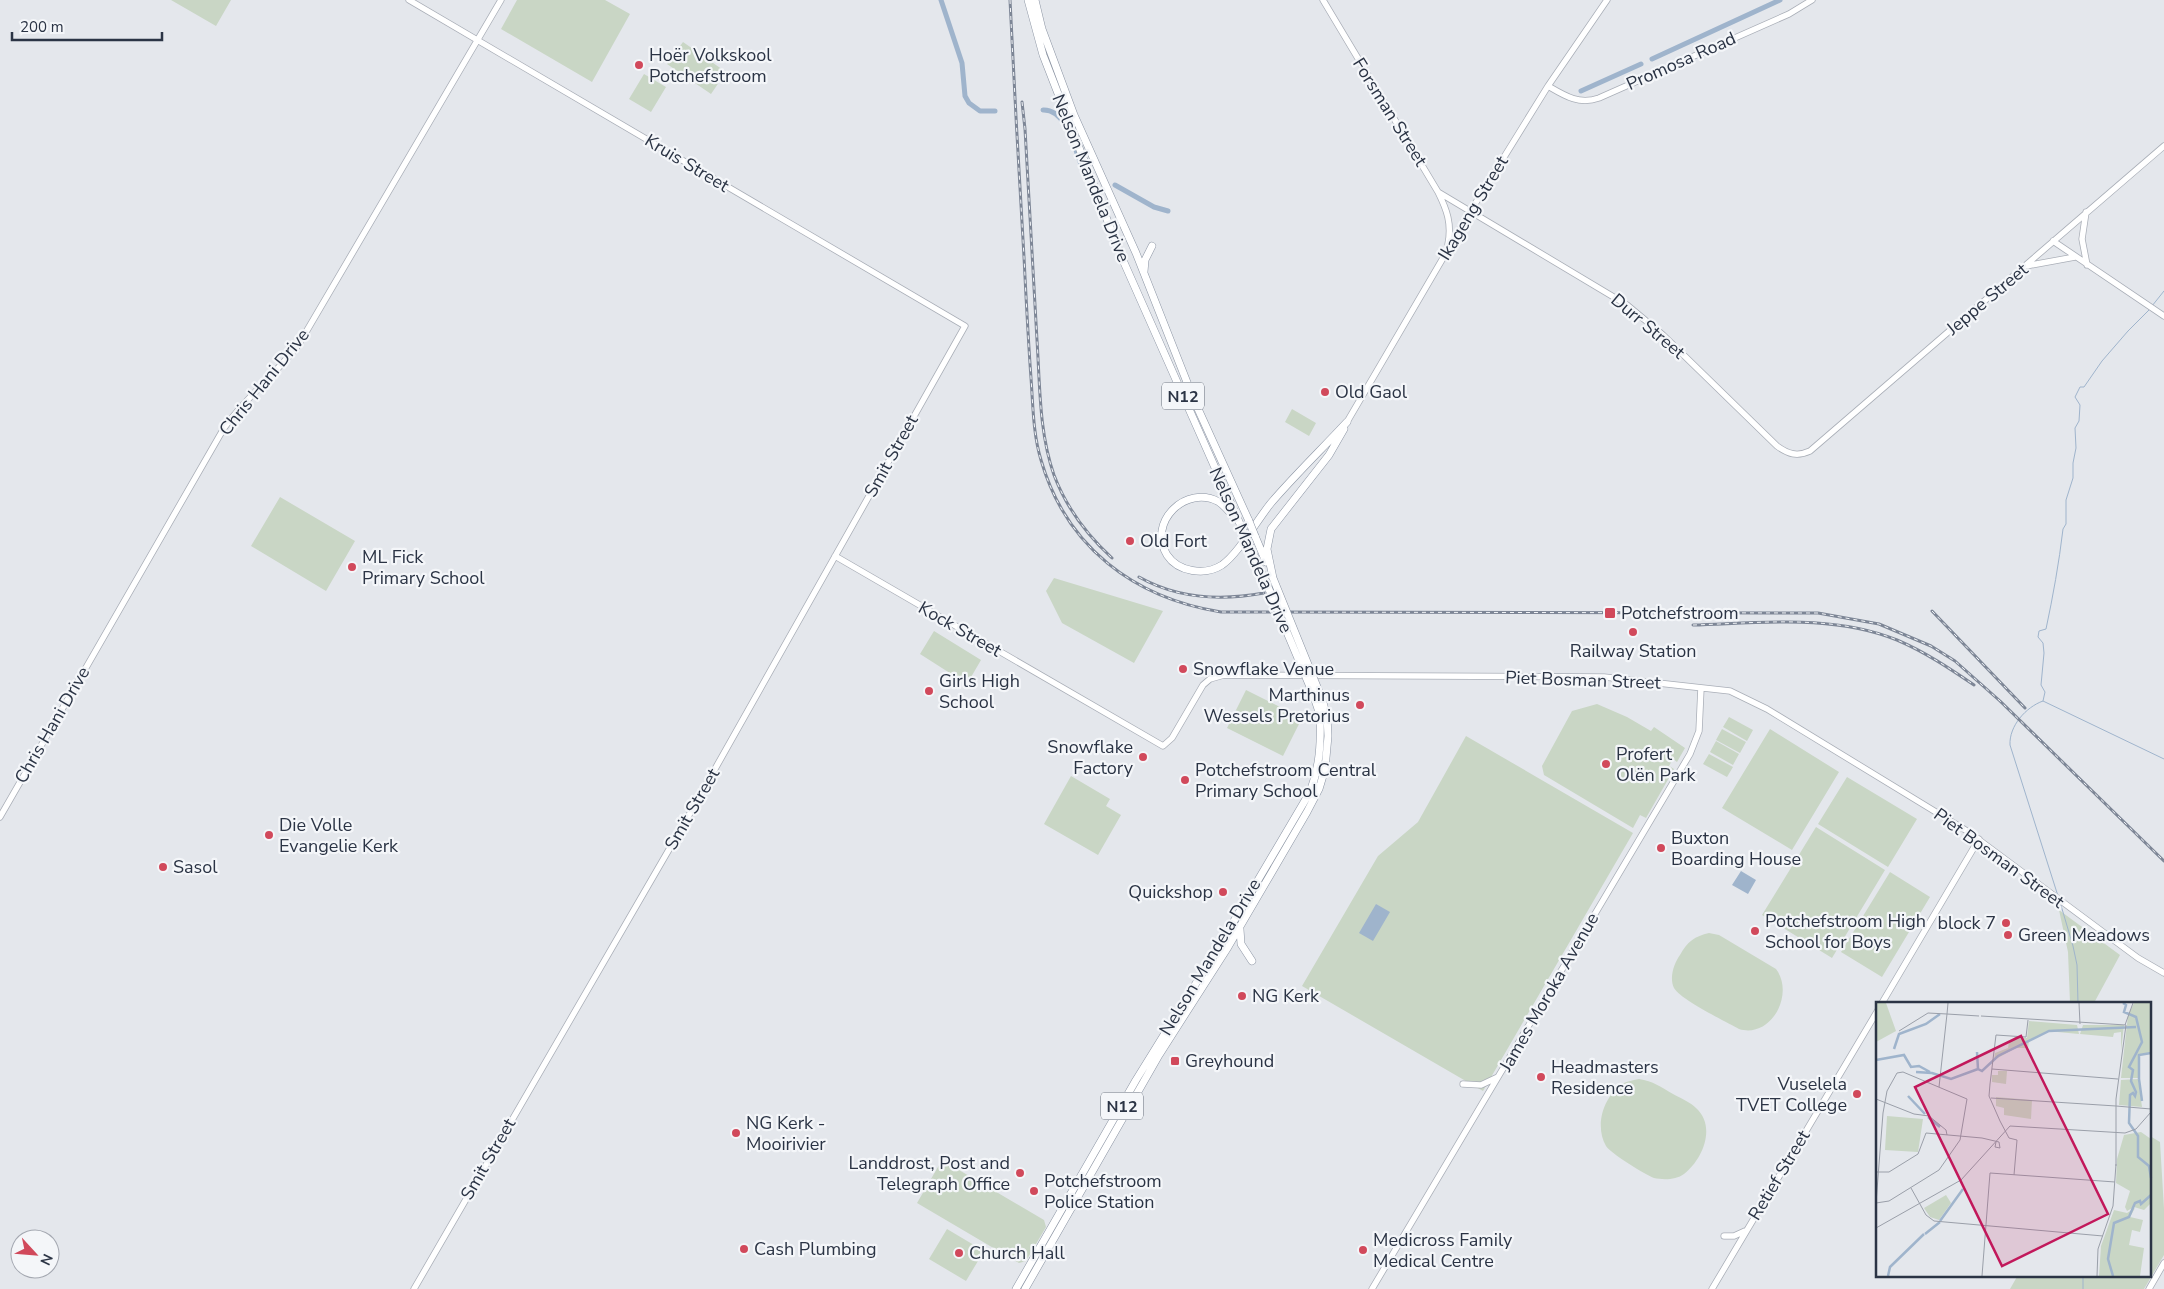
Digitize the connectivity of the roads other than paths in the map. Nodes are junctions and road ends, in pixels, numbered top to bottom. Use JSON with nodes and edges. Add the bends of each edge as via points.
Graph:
{"nodes":[{"id":1,"x":409,"y":0,"type":"edge"},
{"id":2,"x":501,"y":0,"type":"edge"},
{"id":3,"x":1028,"y":0,"type":"edge"},
{"id":4,"x":1035,"y":0,"type":"edge"},
{"id":5,"x":1323,"y":0,"type":"edge"},
{"id":6,"x":1607,"y":0,"type":"edge"},
{"id":7,"x":1812,"y":0,"type":"edge"},
{"id":8,"x":478,"y":40,"type":"junction"},
{"id":9,"x":1548,"y":86,"type":"junction"},
{"id":10,"x":2164,"y":146,"type":"edge"},
{"id":11,"x":1438,"y":192,"type":"junction"},
{"id":12,"x":1470,"y":212,"type":"junction"},
{"id":13,"x":2086,"y":212,"type":"junction"},
{"id":14,"x":2053,"y":241,"type":"junction"},
{"id":15,"x":1152,"y":246,"type":"dead end"},
{"id":16,"x":1448,"y":249,"type":"junction"},
{"id":17,"x":2076,"y":257,"type":"junction"},
{"id":18,"x":2087,"y":265,"type":"junction"},
{"id":19,"x":2026,"y":266,"type":"junction"},
{"id":20,"x":1144,"y":273,"type":"junction"},
{"id":21,"x":2162,"y":314,"type":"edge"},
{"id":22,"x":965,"y":326,"type":"joint"},
{"id":23,"x":1347,"y":422,"type":"junction"},
{"id":24,"x":1810,"y":451,"type":"joint"},
{"id":25,"x":1243,"y":531,"type":"junction"},
{"id":26,"x":835,"y":556,"type":"junction"},
{"id":27,"x":1269,"y":579,"type":"junction"},
{"id":28,"x":1701,"y":688,"type":"junction"},
{"id":29,"x":1323,"y":716,"type":"junction"},
{"id":30,"x":1163,"y":746,"type":"joint"},
{"id":31,"x":0,"y":817,"type":"edge"},
{"id":32,"x":1979,"y":839,"type":"junction"},
{"id":33,"x":1240,"y":926,"type":"junction"},
{"id":34,"x":1252,"y":961,"type":"dead end"},
{"id":35,"x":2164,"y":973,"type":"edge"},
{"id":36,"x":1883,"y":1002,"type":"edge"},
{"id":37,"x":1876,"y":1013,"type":"edge"},
{"id":38,"x":1501,"y":1074,"type":"junction"},
{"id":39,"x":1463,"y":1084,"type":"dead end"},
{"id":40,"x":1745,"y":1231,"type":"junction"},
{"id":41,"x":1724,"y":1236,"type":"dead end"},
{"id":42,"x":2164,"y":1264,"type":"edge"},
{"id":43,"x":414,"y":1289,"type":"edge"},
{"id":44,"x":1016,"y":1289,"type":"edge"},
{"id":45,"x":1025,"y":1289,"type":"edge"},
{"id":46,"x":1372,"y":1289,"type":"edge"},
{"id":47,"x":1712,"y":1289,"type":"edge"},
{"id":48,"x":2149,"y":1289,"type":"edge"}],
"edges":[{"from":1,"to":8,"type":"street","name":"Kruis Street"},
{"from":2,"to":8,"type":"street","name":"Chris Hani Drive"},
{"from":3,"to":25,"type":"highway","name":"Nelson Mandela Drive","number":"N12","via":[[1043,55],[1122,258]]},
{"from":4,"to":20,"type":"highway","name":"Nelson Mandela Drive","number":"N12","via":[[1045,38],[1074,115]]},
{"from":5,"to":11,"type":"street","name":"Forsman Street"},
{"from":6,"to":9,"type":"street","name":"Ikageng Street"},
{"from":7,"to":9,"type":"street","name":"Promosa Road","via":[[1789,14],[1590,101],[1575,100]]},
{"from":8,"to":22,"type":"street","name":"Kruis Street"},
{"from":8,"to":31,"type":"street","name":"Chris Hani Drive","via":[[299,344],[240,406],[224,428]]},
{"from":9,"to":12,"type":"street","name":"Ikageng Street"},
{"from":10,"to":13,"type":"street","name":"Jeppe Street"},
{"from":11,"to":12,"type":"street","name":"Forsman Street"},
{"from":11,"to":16,"type":"street","via":[[1450,221]]},
{"from":12,"to":16,"type":"street","name":"Ikageng Street"},
{"from":12,"to":24,"type":"street","name":"Durr Street","via":[[1627,305],[1663,335],[1784,452],[1798,455]]},
{"from":13,"to":14,"type":"street","name":"Jeppe Street"},
{"from":13,"to":18,"type":"street","via":[[2082,239]]},
{"from":14,"to":17,"type":"street"},
{"from":14,"to":19,"type":"street","name":"Jeppe Street"},
{"from":15,"to":20,"type":"highway","via":[[1145,260]]},
{"from":16,"to":23,"type":"street","name":"Ikageng Street"},
{"from":17,"to":18,"type":"street"},
{"from":17,"to":19,"type":"street"},
{"from":18,"to":21,"type":"street"},
{"from":19,"to":24,"type":"street","name":"Jeppe Street"},
{"from":20,"to":27,"type":"highway","name":"Nelson Mandela Drive","number":"N12","bridge":true,"via":[[1194,400],[1249,521]]},
{"from":22,"to":26,"type":"street","name":"Smit Street"},
{"from":23,"to":25,"type":"highway","via":[[1272,502],[1222,565],[1202,572],[1181,567],[1168,556],[1162,540],[1167,516],[1179,504],[1193,498],[1207,498],[1220,503]]},
{"from":23,"to":27,"type":"highway","via":[[1329,455],[1271,529],[1267,549]]},
{"from":25,"to":27,"type":"highway","name":"Nelson Mandela Drive","number":"N12","bridge":true},
{"from":26,"to":30,"type":"street","name":"Kock Street"},
{"from":26,"to":43,"type":"street","name":"Smit Street"},
{"from":27,"to":29,"type":"highway","name":"Nelson Mandela Drive","number":"N12","bridge":true},
{"from":28,"to":30,"type":"street","name":"Piet Bosman Street","via":[[1604,677],[1224,675],[1203,684],[1172,738]]},
{"from":28,"to":32,"type":"street","name":"Piet Bosman Street","via":[[1730,691],[1752,700]]},
{"from":28,"to":38,"type":"street","name":"James Moroka Avenue","via":[[1698,731],[1690,754]]},
{"from":29,"to":33,"type":"highway","name":"Nelson Mandela Drive","number":"N12","via":[[1328,750],[1319,789]]},
{"from":29,"to":44,"type":"highway","name":"Nelson Mandela Drive","number":"N12","via":[[1320,754],[1310,792],[1136,1080]]},
{"from":32,"to":35,"type":"street","name":"Piet Bosman Street","via":[[2138,958]]},
{"from":32,"to":36,"type":"street"},
{"from":33,"to":34,"type":"highway","via":[[1241,944]]},
{"from":33,"to":45,"type":"highway","name":"Nelson Mandela Drive","number":"N12","via":[[1159,1055]]},
{"from":37,"to":40,"type":"street","name":"Retief Street"},
{"from":38,"to":39,"type":"street","via":[[1481,1085]]},
{"from":38,"to":46,"type":"street","name":"James Moroka Avenue"},
{"from":40,"to":41,"type":"street"},
{"from":40,"to":47,"type":"street","name":"Retief Street"},
{"from":42,"to":48,"type":"street"}]}
